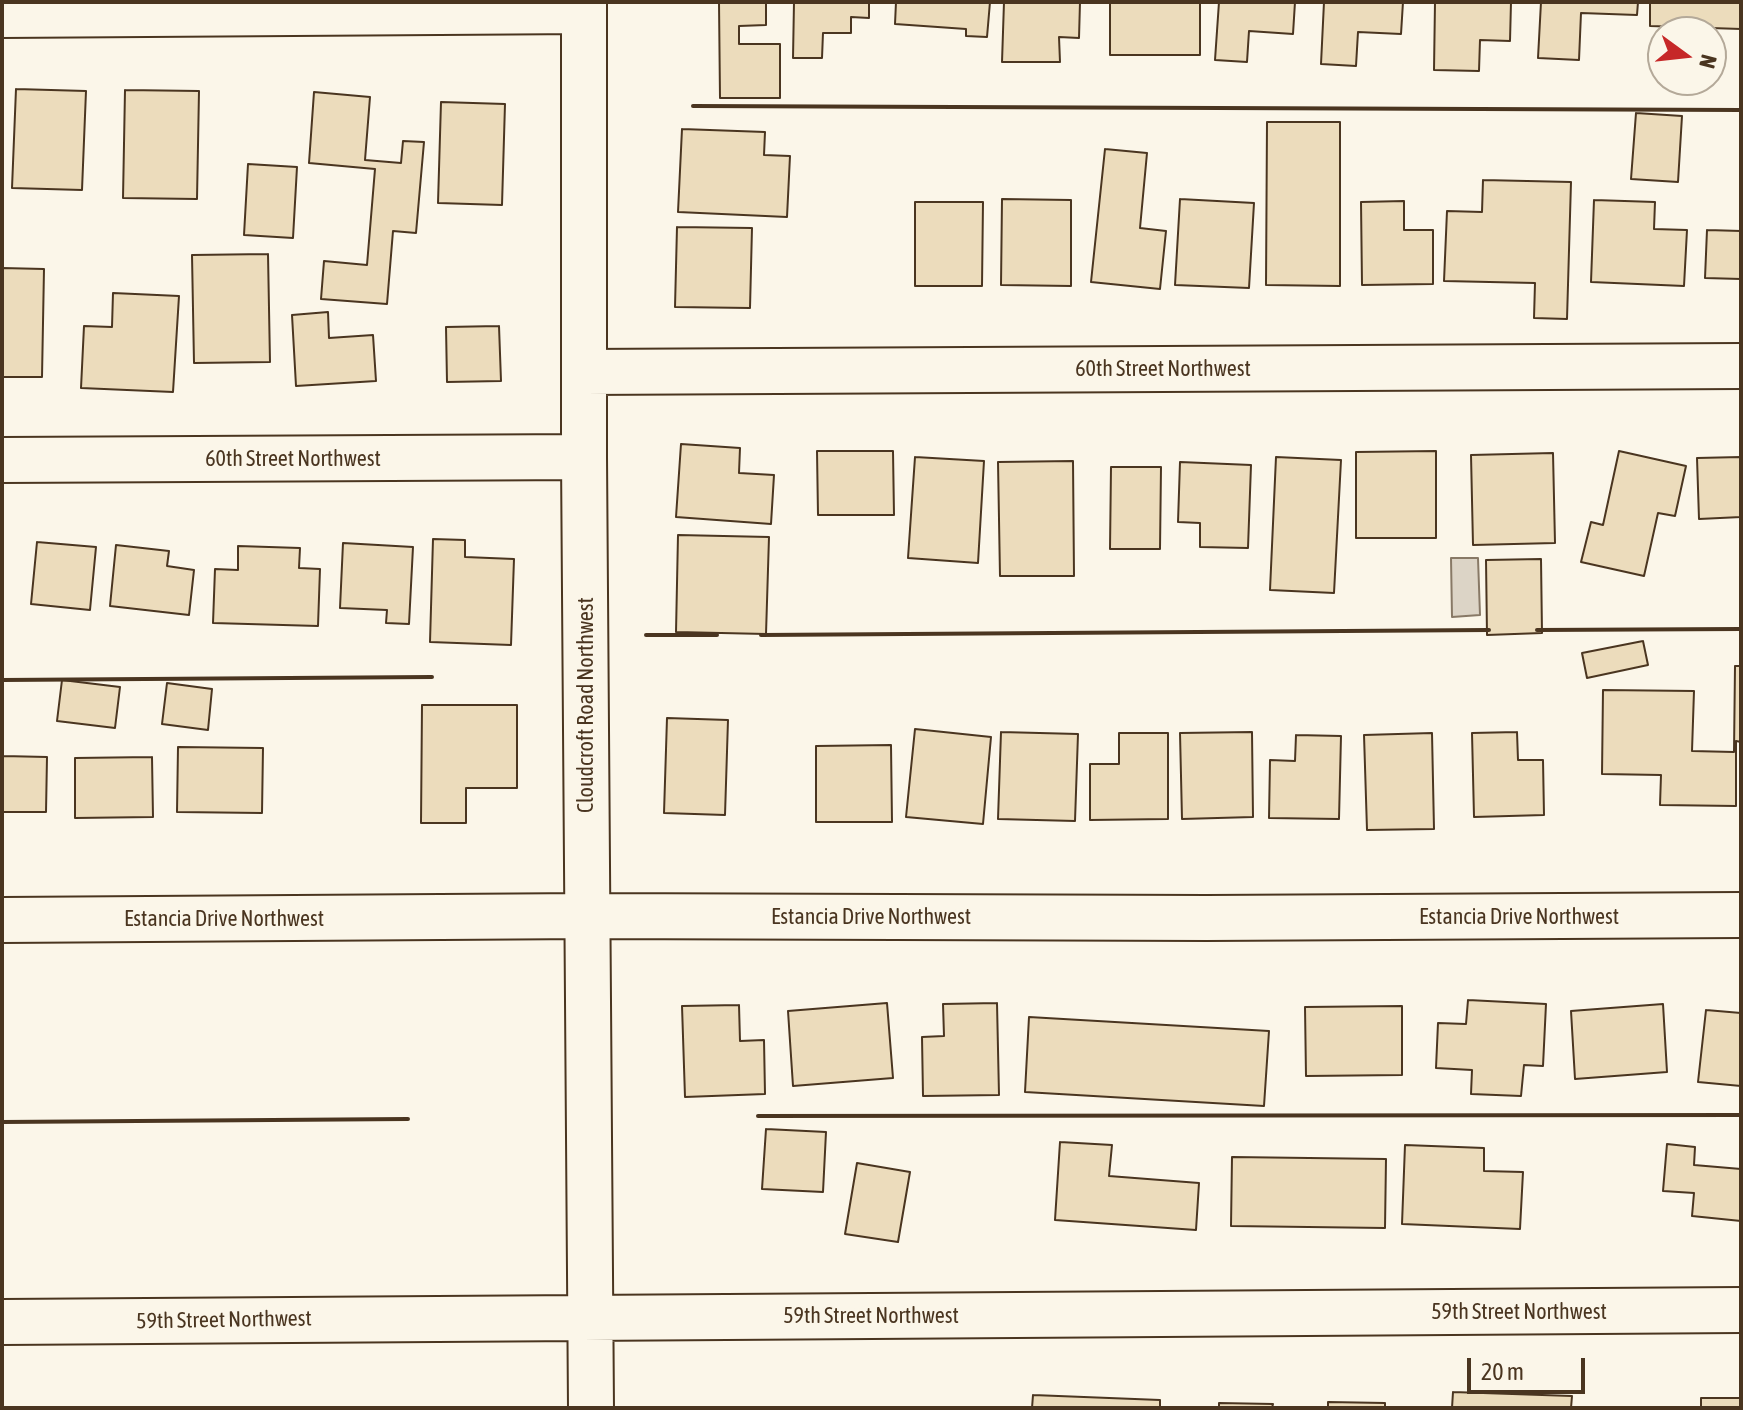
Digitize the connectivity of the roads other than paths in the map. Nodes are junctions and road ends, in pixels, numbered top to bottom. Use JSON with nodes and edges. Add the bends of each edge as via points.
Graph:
{"nodes":[{"id":1,"x":584,"y":7,"type":"edge"},
{"id":2,"x":2,"y":15,"type":"edge"},
{"id":3,"x":1741,"y":366,"type":"edge"},
{"id":4,"x":584,"y":372,"type":"junction"},
{"id":5,"x":584,"y":457,"type":"junction"},
{"id":6,"x":2,"y":460,"type":"edge"},
{"id":7,"x":1741,"y":915,"type":"edge"},
{"id":8,"x":587,"y":916,"type":"junction"},
{"id":9,"x":2,"y":920,"type":"edge"},
{"id":10,"x":1741,"y":1310,"type":"edge"},
{"id":11,"x":591,"y":1317,"type":"junction"},
{"id":12,"x":2,"y":1322,"type":"edge"},
{"id":13,"x":591,"y":1408,"type":"edge"}],
"edges":[{"from":1,"to":2,"type":"street"},
{"from":1,"to":4,"type":"street","name":"Cloudcroft Road Northwest"},
{"from":3,"to":4,"type":"street","name":"60th Street Northwest"},
{"from":4,"to":5,"type":"street","name":"Cloudcroft Road Northwest"},
{"from":5,"to":6,"type":"street","name":"60th Street Northwest"},
{"from":5,"to":8,"type":"street","name":"Cloudcroft Road Northwest"},
{"from":7,"to":8,"type":"street","name":"Estancia Drive Northwest"},
{"from":8,"to":9,"type":"street","name":"Estancia Drive Northwest"},
{"from":8,"to":11,"type":"street","name":"Cloudcroft Road Northwest"},
{"from":10,"to":11,"type":"street","name":"59th Street Northwest"},
{"from":11,"to":12,"type":"street","name":"59th Street Northwest"},
{"from":11,"to":13,"type":"street","name":"Cloudcroft Road Northwest"}]}
